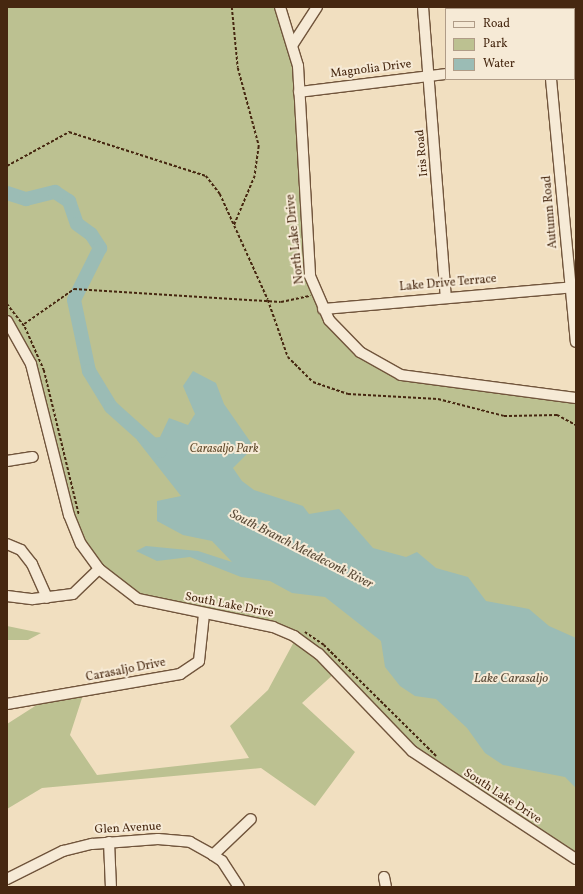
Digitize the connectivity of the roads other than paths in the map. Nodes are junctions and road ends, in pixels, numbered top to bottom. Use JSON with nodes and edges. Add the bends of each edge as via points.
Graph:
{"nodes":[{"id":1,"x":280,"y":7,"type":"edge"},
{"id":2,"x":317,"y":7,"type":"edge"},
{"id":3,"x":423,"y":7,"type":"edge"},
{"id":4,"x":293,"y":44,"type":"junction"},
{"id":5,"x":445,"y":74,"type":"edge"},
{"id":6,"x":429,"y":76,"type":"junction"},
{"id":7,"x":551,"y":80,"type":"edge"},
{"id":8,"x":299,"y":92,"type":"junction"},
{"id":9,"x":574,"y":288,"type":"edge"},
{"id":10,"x":446,"y":297,"type":"junction"},
{"id":11,"x":323,"y":309,"type":"junction"},
{"id":12,"x":8,"y":323,"type":"edge"},
{"id":13,"x":576,"y":342,"type":"edge"},
{"id":14,"x":576,"y":398,"type":"edge"},
{"id":15,"x":33,"y":457,"type":"dead end"},
{"id":16,"x":7,"y":461,"type":"edge"},
{"id":17,"x":7,"y":544,"type":"edge"},
{"id":18,"x":99,"y":569,"type":"junction"},
{"id":19,"x":7,"y":596,"type":"edge"},
{"id":20,"x":47,"y":598,"type":"junction"},
{"id":21,"x":204,"y":614,"type":"junction"},
{"id":22,"x":7,"y":704,"type":"edge"},
{"id":23,"x":251,"y":819,"type":"dead end"},
{"id":24,"x":109,"y":842,"type":"junction"},
{"id":25,"x":213,"y":855,"type":"junction"},
{"id":26,"x":576,"y":860,"type":"edge"},
{"id":27,"x":7,"y":879,"type":"edge"},
{"id":28,"x":111,"y":887,"type":"edge"},
{"id":29,"x":239,"y":887,"type":"edge"}],
"edges":[{"from":1,"to":4,"type":"street","name":"North Lake Drive"},
{"from":2,"to":4,"type":"street"},
{"from":3,"to":6,"type":"street","name":"Iris Road"},
{"from":4,"to":8,"type":"street","name":"North Lake Drive"},
{"from":5,"to":6,"type":"street","name":"Magnolia Drive"},
{"from":6,"to":8,"type":"street","name":"Magnolia Drive"},
{"from":6,"to":10,"type":"street","name":"Iris Road"},
{"from":7,"to":9,"type":"street","name":"Autumn Road"},
{"from":8,"to":11,"type":"street","name":"North Lake Drive","via":[[308,255],[316,294]]},
{"from":9,"to":10,"type":"street","name":"Lake Drive Terrace"},
{"from":9,"to":13,"type":"street","name":"Autumn Road"},
{"from":10,"to":11,"type":"street","name":"Lake Drive Terrace"},
{"from":11,"to":14,"type":"street","name":"North Lake Drive","via":[[329,320],[360,352],[401,375]]},
{"from":12,"to":18,"type":"street","name":"South Lake Drive","via":[[31,364],[69,515],[81,544]]},
{"from":15,"to":16,"type":"street"},
{"from":17,"to":20,"type":"street","via":[[21,550],[32,564]]},
{"from":18,"to":20,"type":"street","via":[[72,594]]},
{"from":18,"to":21,"type":"street","name":"South Lake Drive","via":[[138,600]]},
{"from":19,"to":20,"type":"street"},
{"from":21,"to":22,"type":"street","name":"Carasaljo Drive","via":[[199,661],[180,674]]},
{"from":21,"to":26,"type":"street","name":"South Lake Drive","via":[[273,627],[294,636],[319,654],[398,739],[430,765]]},
{"from":23,"to":25,"type":"street"},
{"from":24,"to":25,"type":"street","name":"Glen Avenue","via":[[158,839],[190,842]]},
{"from":24,"to":27,"type":"street","name":"Glen Avenue","via":[[63,851]]},
{"from":24,"to":28,"type":"street"},
{"from":25,"to":29,"type":"street","name":"Glen Avenue","via":[[222,861]]}]}
